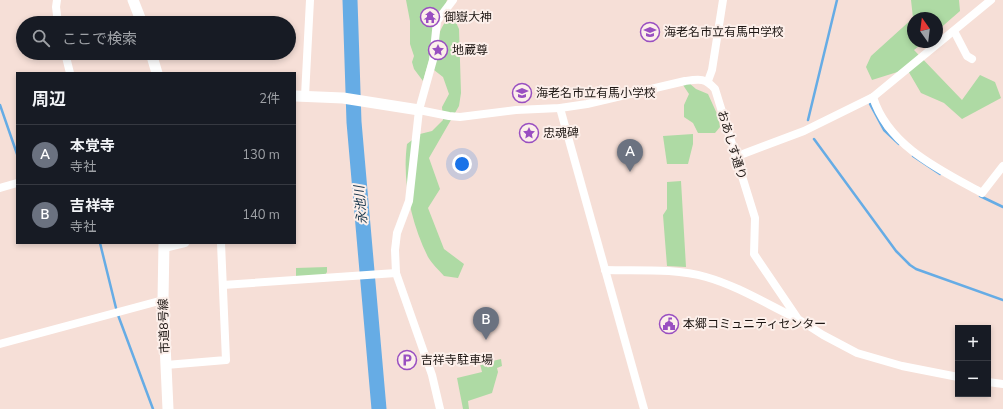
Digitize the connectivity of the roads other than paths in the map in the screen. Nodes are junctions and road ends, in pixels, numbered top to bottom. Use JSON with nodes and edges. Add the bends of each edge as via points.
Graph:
{"nodes":[{"id":1,"x":57,"y":0,"type":"edge"},
{"id":2,"x":133,"y":0,"type":"edge"},
{"id":3,"x":310,"y":0,"type":"edge"},
{"id":4,"x":453,"y":0,"type":"edge"},
{"id":5,"x":722,"y":0,"type":"edge"},
{"id":6,"x":991,"y":0,"type":"edge"},
{"id":7,"x":57,"y":16,"type":"edge"},
{"id":8,"x":139,"y":16,"type":"edge"},
{"id":9,"x":954,"y":31,"type":"junction"},
{"id":10,"x":972,"y":59,"type":"dead end"},
{"id":11,"x":67,"y":60,"type":"edge"},
{"id":12,"x":153,"y":60,"type":"edge"},
{"id":13,"x":70,"y":72,"type":"edge"},
{"id":14,"x":157,"y":72,"type":"edge"},
{"id":15,"x":708,"y":81,"type":"junction"},
{"id":16,"x":300,"y":96,"type":"edge"},
{"id":17,"x":872,"y":97,"type":"junction"},
{"id":18,"x":560,"y":108,"type":"junction"},
{"id":19,"x":419,"y":110,"type":"junction"},
{"id":20,"x":736,"y":157,"type":"junction"},
{"id":21,"x":1003,"y":166,"type":"edge"},
{"id":22,"x":16,"y":183,"type":"edge"},
{"id":23,"x":0,"y":188,"type":"edge"},
{"id":24,"x":178,"y":244,"type":"edge"},
{"id":25,"x":221,"y":244,"type":"edge"},
{"id":26,"x":164,"y":246,"type":"edge"},
{"id":27,"x":605,"y":270,"type":"junction"},
{"id":28,"x":396,"y":273,"type":"junction"},
{"id":29,"x":223,"y":285,"type":"junction"},
{"id":30,"x":163,"y":300,"type":"junction"},
{"id":31,"x":798,"y":319,"type":"junction"},
{"id":32,"x":0,"y":344,"type":"edge"},
{"id":33,"x":166,"y":365,"type":"junction"},
{"id":34,"x":955,"y":376,"type":"edge"},
{"id":35,"x":991,"y":382,"type":"edge"},
{"id":36,"x":1003,"y":384,"type":"edge"},
{"id":37,"x":168,"y":409,"type":"edge"},
{"id":38,"x":440,"y":409,"type":"edge"},
{"id":39,"x":644,"y":409,"type":"edge"}],
"edges":[{"from":1,"to":7,"type":"street"},
{"from":2,"to":8,"type":"street"},
{"from":3,"to":16,"type":"street"},
{"from":4,"to":19,"type":"street","via":[[437,21],[433,60]]},
{"from":5,"to":15,"type":"street","via":[[712,70]]},
{"from":6,"to":9,"type":"street"},
{"from":9,"to":10,"type":"street","via":[[967,56]]},
{"from":9,"to":17,"type":"street"},
{"from":11,"to":13,"type":"street"},
{"from":12,"to":14,"type":"street"},
{"from":15,"to":18,"type":"street","via":[[685,81]]},
{"from":15,"to":20,"type":"street","name":"おあしす通り","via":[[715,89]]},
{"from":16,"to":19,"type":"street","via":[[343,98]]},
{"from":17,"to":20,"type":"street","via":[[804,131]]},
{"from":17,"to":21,"type":"street","via":[[891,132],[932,166],[982,193]]},
{"from":18,"to":19,"type":"street","via":[[460,117]]},
{"from":18,"to":27,"type":"street"},
{"from":19,"to":28,"type":"street","via":[[409,201],[397,233]]},
{"from":20,"to":31,"type":"street","name":"おあしす通り","via":[[755,218],[754,254]]},
{"from":22,"to":23,"type":"street"},
{"from":24,"to":26,"type":"street"},
{"from":25,"to":29,"type":"street"},
{"from":26,"to":30,"type":"street","name":"市道8号線"},
{"from":27,"to":31,"type":"street","via":[[705,276]]},
{"from":27,"to":39,"type":"street"},
{"from":28,"to":29,"type":"street"},
{"from":28,"to":38,"type":"street","via":[[432,376]]},
{"from":29,"to":33,"type":"street","via":[[226,360]]},
{"from":30,"to":32,"type":"street"},
{"from":30,"to":33,"type":"street","name":"市道8号線"},
{"from":31,"to":34,"type":"street","name":"おあしす通り","via":[[823,336],[857,353],[902,366]]},
{"from":33,"to":37,"type":"street","name":"市道8号線"},
{"from":35,"to":36,"type":"street"}]}
